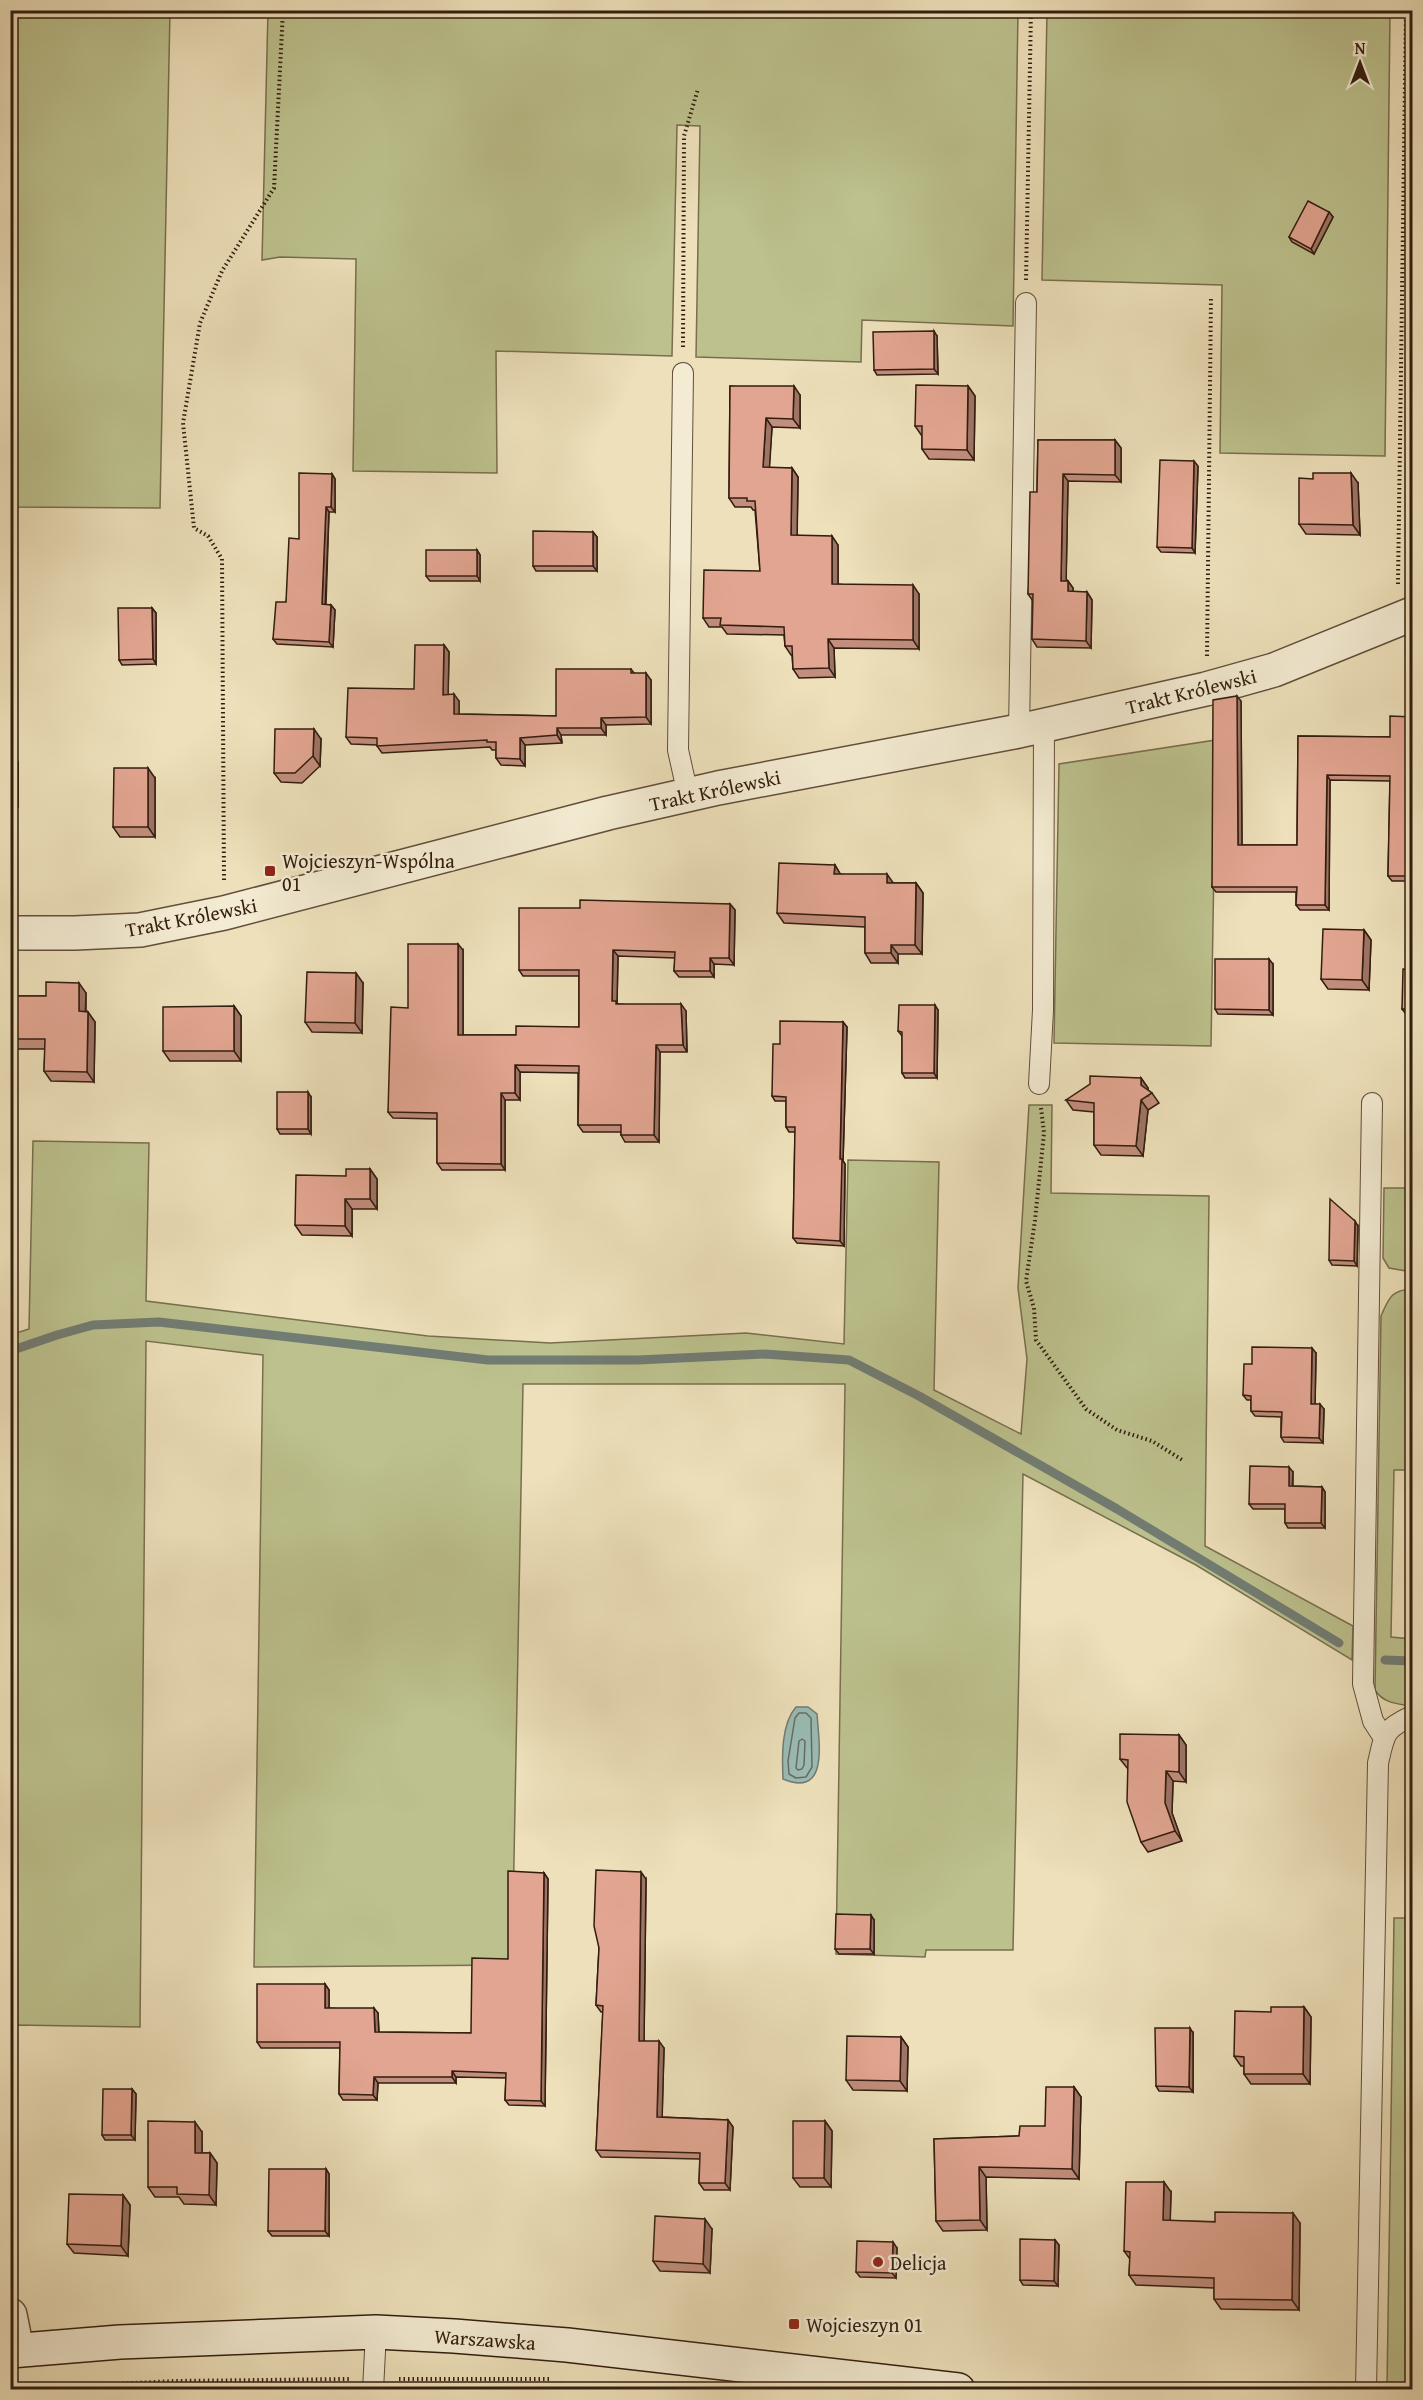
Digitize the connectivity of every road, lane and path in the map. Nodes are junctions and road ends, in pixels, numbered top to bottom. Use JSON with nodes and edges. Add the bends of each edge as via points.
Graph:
{"nodes":[{"id":1,"x":283,"y":10,"type":"edge"},
{"id":2,"x":1031,"y":10,"type":"edge"},
{"id":3,"x":1406,"y":10,"type":"edge"},
{"id":4,"x":698,"y":89,"type":"dead end"},
{"id":5,"x":1211,"y":297,"type":"dead end"},
{"id":6,"x":1026,"y":303,"type":"joint"},
{"id":7,"x":683,"y":373,"type":"joint"},
{"id":8,"x":1405,"y":617,"type":"edge"},
{"id":9,"x":1206,"y":689,"type":"junction"},
{"id":10,"x":1032,"y":728,"type":"junction"},
{"id":11,"x":688,"y":795,"type":"junction"},
{"id":12,"x":224,"y":913,"type":"junction"},
{"id":13,"x":10,"y":933,"type":"edge"},
{"id":14,"x":1039,"y":1084,"type":"joint"},
{"id":15,"x":1372,"y":1103,"type":"dead end"},
{"id":16,"x":1184,"y":1461,"type":"dead end"},
{"id":17,"x":1413,"y":1716,"type":"edge"},
{"id":18,"x":1384,"y":1738,"type":"junction"},
{"id":19,"x":10,"y":2315,"type":"edge"},
{"id":20,"x":376,"y":2332,"type":"junction"},
{"id":21,"x":14,"y":2350,"type":"edge"},
{"id":22,"x":551,"y":2379,"type":"dead end"},
{"id":23,"x":374,"y":2384,"type":"edge"},
{"id":24,"x":10,"y":2389,"type":"edge"},
{"id":25,"x":958,"y":2390,"type":"edge"},
{"id":26,"x":1366,"y":2390,"type":"edge"}],
"edges":[{"from":1,"to":12,"type":"path","via":[[274,188],[222,271],[200,323],[183,423],[194,528],[208,536],[222,559]]},
{"from":2,"to":6,"type":"path"},
{"from":3,"to":8,"type":"path"},
{"from":4,"to":7,"type":"path","via":[[684,136]]},
{"from":5,"to":9,"type":"path"},
{"from":6,"to":10,"type":"lane"},
{"from":7,"to":11,"type":"lane","via":[[678,750]]},
{"from":8,"to":9,"type":"street","name":"Trakt Królewski","via":[[1274,670]]},
{"from":9,"to":10,"type":"street","name":"Trakt Królewski"},
{"from":10,"to":11,"type":"street","name":"Trakt Królewski"},
{"from":10,"to":14,"type":"lane","via":[[1043,1010]]},
{"from":11,"to":12,"type":"street","name":"Trakt Królewski"},
{"from":12,"to":13,"type":"street","name":"Trakt Królewski","via":[[140,930]]},
{"from":14,"to":16,"type":"path","via":[[1044,1133],[1026,1281],[1034,1308],[1036,1340],[1086,1409],[1117,1430],[1152,1441]]},
{"from":15,"to":18,"type":"lane","via":[[1364,1684],[1373,1721]]},
{"from":17,"to":18,"type":"lane","via":[[1392,1725]]},
{"from":18,"to":26,"type":"lane","via":[[1378,1763]]},
{"from":19,"to":21,"type":"street"},
{"from":20,"to":21,"type":"street","name":"Warszawska"},
{"from":20,"to":23,"type":"lane"},
{"from":20,"to":25,"type":"street","name":"Warszawska","via":[[567,2345]]},
{"from":22,"to":23,"type":"path"},
{"from":23,"to":24,"type":"path","via":[[176,2380]]}]}
